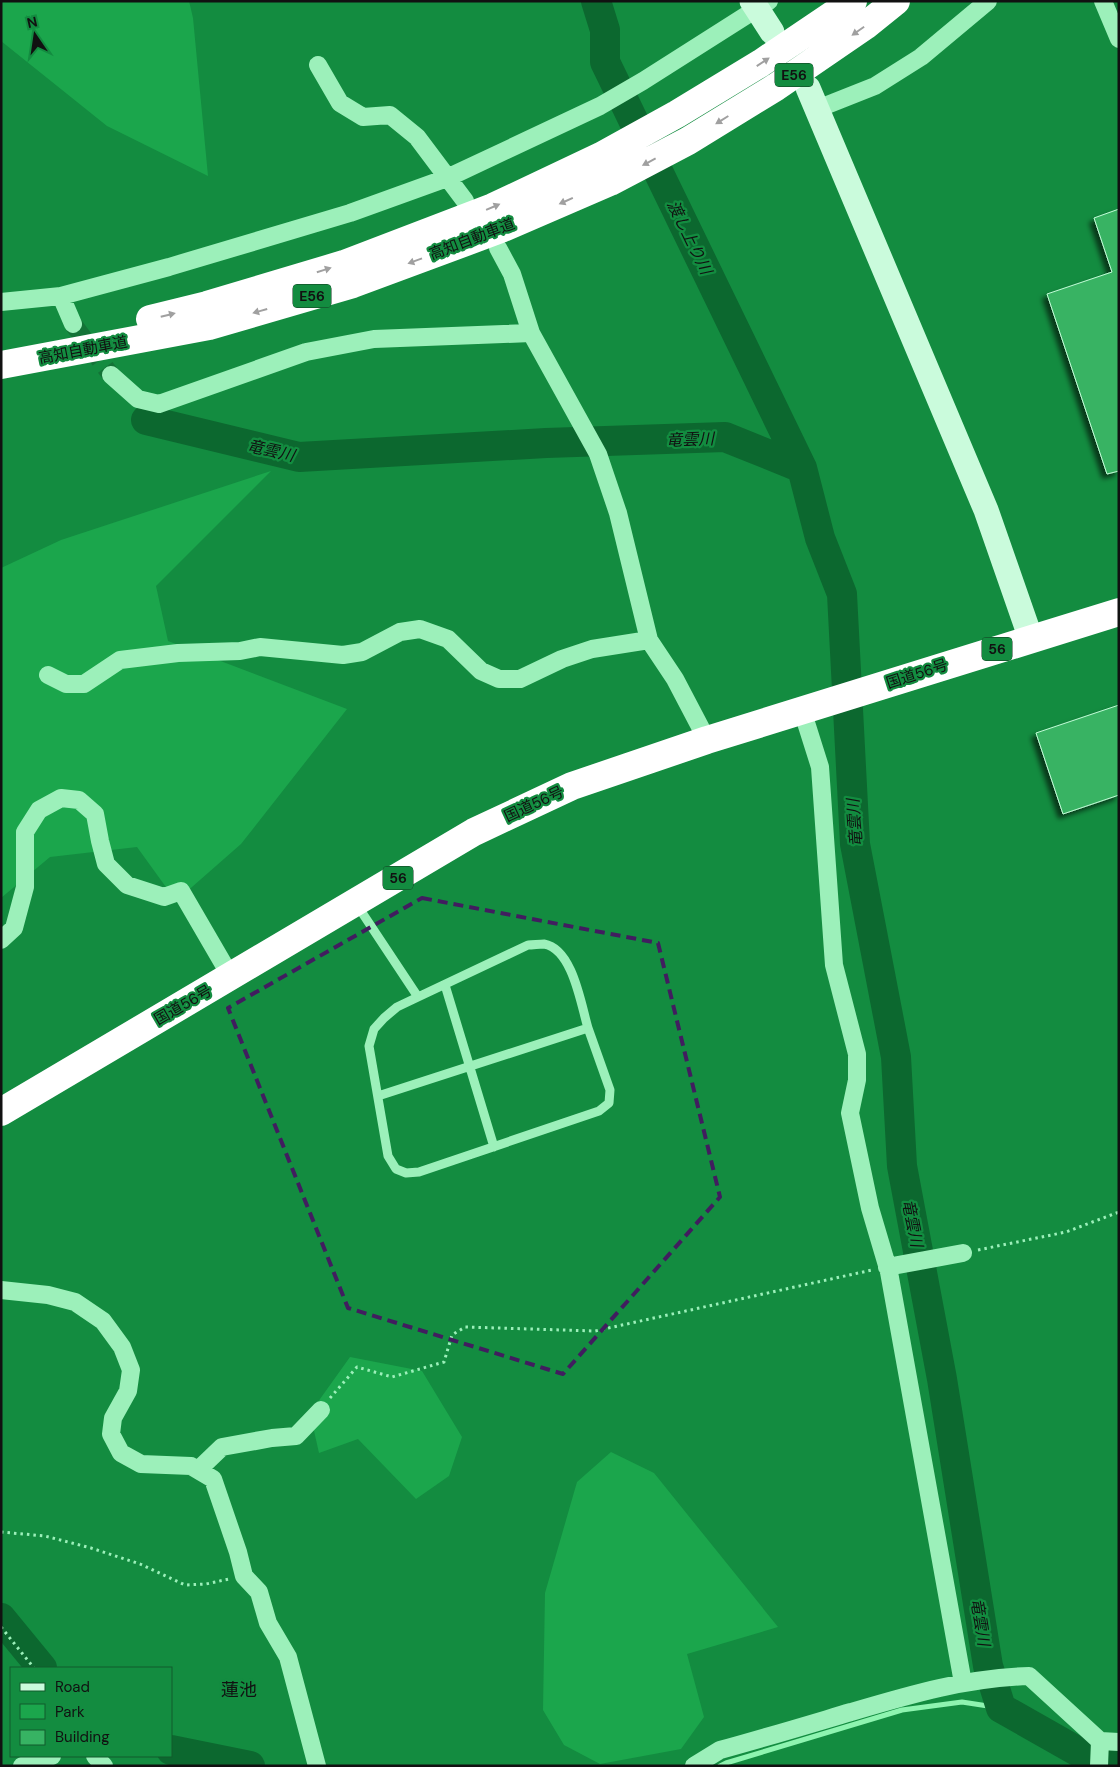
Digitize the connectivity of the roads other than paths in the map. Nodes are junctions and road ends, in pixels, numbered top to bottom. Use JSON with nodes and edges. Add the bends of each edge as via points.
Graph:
{"nodes":[{"id":1,"x":853,"y":1,"type":"edge"},
{"id":2,"x":896,"y":1,"type":"edge"},
{"id":3,"x":988,"y":1,"type":"edge"},
{"id":4,"x":1103,"y":1,"type":"edge"},
{"id":5,"x":759,"y":4,"type":"edge"},
{"id":6,"x":772,"y":32,"type":"dead end"},
{"id":7,"x":1119,"y":39,"type":"edge"},
{"id":8,"x":318,"y":66,"type":"dead end"},
{"id":9,"x":813,"y":99,"type":"joint"},
{"id":10,"x":447,"y":178,"type":"junction"},
{"id":11,"x":465,"y":201,"type":"dead end"},
{"id":12,"x":498,"y":248,"type":"dead end"},
{"id":13,"x":61,"y":296,"type":"junction"},
{"id":14,"x":1,"y":302,"type":"edge"},
{"id":15,"x":74,"y":324,"type":"tunnel mouth"},
{"id":16,"x":531,"y":332,"type":"junction"},
{"id":17,"x":1,"y":355,"type":"edge"},
{"id":18,"x":1,"y":365,"type":"edge"},
{"id":19,"x":111,"y":375,"type":"tunnel mouth"},
{"id":20,"x":1119,"y":612,"type":"edge"},
{"id":21,"x":1031,"y":638,"type":"junction"},
{"id":22,"x":649,"y":640,"type":"junction"},
{"id":23,"x":48,"y":675,"type":"dead end"},
{"id":24,"x":812,"y":707,"type":"junction"},
{"id":25,"x":707,"y":740,"type":"junction"},
{"id":26,"x":356,"y":902,"type":"junction"},
{"id":27,"x":1,"y":940,"type":"edge"},
{"id":28,"x":231,"y":977,"type":"junction"},
{"id":29,"x":445,"y":985,"type":"junction"},
{"id":30,"x":418,"y":997,"type":"junction"},
{"id":31,"x":588,"y":1028,"type":"junction"},
{"id":32,"x":470,"y":1066,"type":"junction"},
{"id":33,"x":378,"y":1096,"type":"junction"},
{"id":34,"x":1,"y":1112,"type":"edge"},
{"id":35,"x":494,"y":1147,"type":"junction"},
{"id":36,"x":963,"y":1253,"type":"road end"},
{"id":37,"x":887,"y":1267,"type":"junction"},
{"id":38,"x":1,"y":1290,"type":"edge"},
{"id":39,"x":321,"y":1410,"type":"road end"},
{"id":40,"x":198,"y":1470,"type":"junction"},
{"id":41,"x":970,"y":1681,"type":"junction"},
{"id":42,"x":1119,"y":1742,"type":"edge"},
{"id":43,"x":1100,"y":1752,"type":"edge"},
{"id":44,"x":49,"y":1757,"type":"edge"},
{"id":45,"x":22,"y":1766,"type":"edge"},
{"id":46,"x":317,"y":1766,"type":"edge"},
{"id":47,"x":694,"y":1766,"type":"edge"}],
"edges":[{"from":17,"to":1,"type":"highway","name":"高知自動車道","number":"E56","one_way":true,"via":[[207,305],[344,264],[493,207],[601,156],[677,114]]},
{"from":2,"to":18,"type":"highway","name":"高知自動車道","number":"E56","one_way":true,"via":[[776,87],[688,141],[610,182],[502,229],[353,284],[210,326]]},
{"from":3,"to":9,"type":"street","via":[[921,57],[874,86]]},
{"from":4,"to":7,"type":"street"},
{"from":5,"to":6,"type":"street"},
{"from":5,"to":10,"type":"street","via":[[600,106]]},
{"from":8,"to":10,"type":"street","via":[[340,103],[363,117],[390,115],[417,137]]},
{"from":9,"to":21,"type":"street","via":[[986,510]]},
{"from":10,"to":11,"type":"street"},
{"from":10,"to":13,"type":"street","via":[[350,213]]},
{"from":12,"to":16,"type":"street","via":[[512,274]]},
{"from":13,"to":14,"type":"street"},
{"from":13,"to":15,"type":"street"},
{"from":16,"to":19,"type":"street","via":[[374,338],[306,352],[159,404],[138,399]]},
{"from":16,"to":22,"type":"street","via":[[598,454],[618,513]]},
{"from":20,"to":21,"type":"highway","name":"国道56号","number":"56"},
{"from":21,"to":24,"type":"highway","name":"国道56号","number":"56"},
{"from":22,"to":23,"type":"street","via":[[592,649],[520,679],[499,679],[481,671],[448,638],[420,629],[400,632],[362,652],[342,655],[260,647],[120,660],[84,684],[66,684]]},
{"from":22,"to":25,"type":"street","via":[[675,679]]},
{"from":24,"to":25,"type":"highway","name":"国道56号","number":"56"},
{"from":24,"to":37,"type":"street","via":[[820,767],[834,965],[857,1054],[850,1113],[870,1208]]},
{"from":25,"to":26,"type":"highway","name":"国道56号","number":"56","via":[[572,786],[474,832]]},
{"from":26,"to":28,"type":"highway","name":"国道56号","number":"56"},
{"from":26,"to":30,"type":"lane"},
{"from":27,"to":28,"type":"street","via":[[14,928],[25,887],[25,832],[39,810],[61,798],[79,800],[95,814],[106,864],[127,885],[164,897],[181,890]]},
{"from":28,"to":34,"type":"highway","name":"国道56号","number":"56"},
{"from":29,"to":30,"type":"lane"},
{"from":29,"to":31,"type":"lane","via":[[528,945],[545,944],[563,955],[575,979]]},
{"from":29,"to":32,"type":"lane"},
{"from":30,"to":33,"type":"lane","via":[[397,1007],[374,1030],[369,1046]]},
{"from":31,"to":32,"type":"lane"},
{"from":31,"to":35,"type":"lane","via":[[610,1090],[609,1103],[599,1111]]},
{"from":32,"to":33,"type":"lane"},
{"from":32,"to":35,"type":"lane"},
{"from":33,"to":35,"type":"lane","via":[[388,1156],[396,1169],[406,1174]]},
{"from":36,"to":37,"type":"street"},
{"from":37,"to":41,"type":"street","via":[[944,1574]]},
{"from":38,"to":40,"type":"street","via":[[48,1295],[75,1302],[103,1321],[122,1347],[131,1370],[128,1391],[113,1418],[111,1434],[121,1453],[141,1464],[191,1466]]},
{"from":39,"to":40,"type":"street","via":[[296,1436],[222,1447]]},
{"from":40,"to":46,"type":"street","via":[[212,1479],[244,1576],[260,1592],[268,1624],[288,1657]]},
{"from":41,"to":43,"type":"street","via":[[1030,1676]]},
{"from":41,"to":47,"type":"street","via":[[929,1689],[720,1750]]},
{"from":42,"to":43,"type":"street"},
{"from":44,"to":45,"type":"street"}]}
